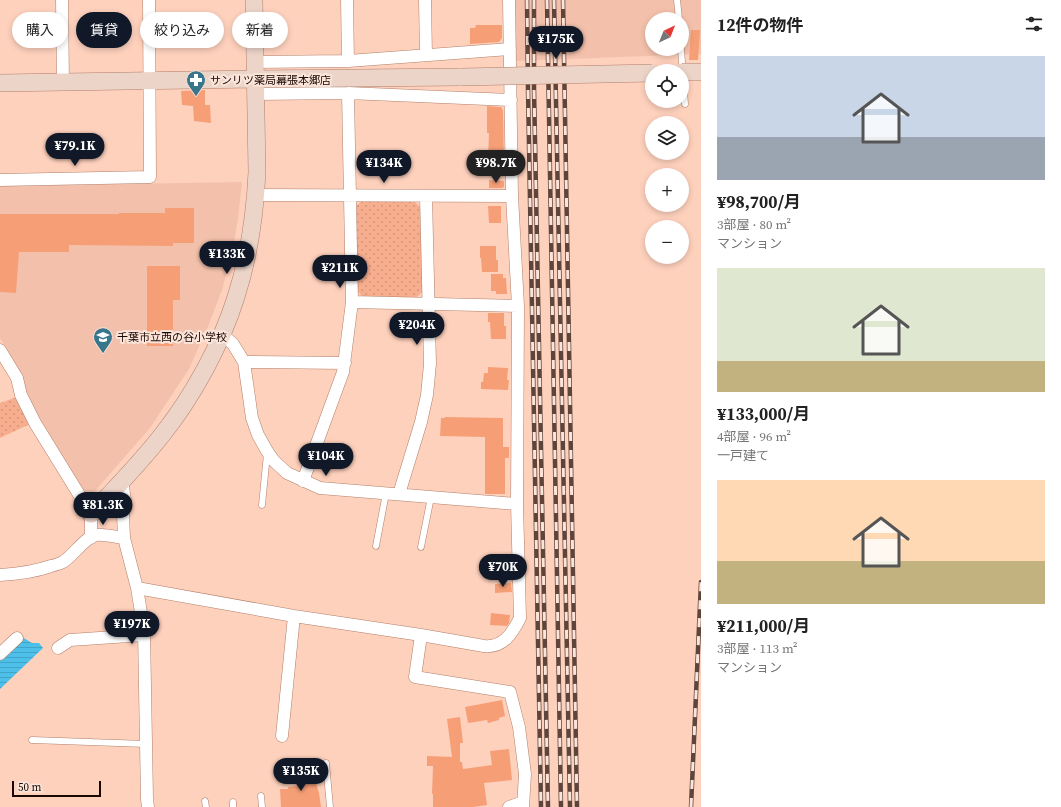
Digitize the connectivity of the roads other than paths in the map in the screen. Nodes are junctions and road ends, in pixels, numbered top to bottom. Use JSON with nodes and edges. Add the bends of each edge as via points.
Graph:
{"nodes":[{"id":1,"x":62,"y":0,"type":"edge"},
{"id":2,"x":149,"y":0,"type":"edge"},
{"id":3,"x":254,"y":0,"type":"edge"},
{"id":4,"x":347,"y":0,"type":"edge"},
{"id":5,"x":425,"y":0,"type":"edge"},
{"id":6,"x":509,"y":0,"type":"edge"},
{"id":7,"x":677,"y":0,"type":"edge"},
{"id":8,"x":678,"y":12,"type":"edge"},
{"id":9,"x":510,"y":49,"type":"junction"},
{"id":10,"x":426,"y":55,"type":"junction"},
{"id":11,"x":348,"y":61,"type":"junction"},
{"id":12,"x":689,"y":72,"type":"edge"},
{"id":13,"x":701,"y":72,"type":"edge"},
{"id":14,"x":645,"y":73,"type":"edge"},
{"id":15,"x":255,"y":78,"type":"junction"},
{"id":16,"x":150,"y":81,"type":"junction"},
{"id":17,"x":63,"y":82,"type":"junction"},
{"id":18,"x":0,"y":83,"type":"edge"},
{"id":19,"x":348,"y":93,"type":"junction"},
{"id":20,"x":511,"y":100,"type":"junction"},
{"id":21,"x":0,"y":180,"type":"edge"},
{"id":22,"x":256,"y":194,"type":"junction"},
{"id":23,"x":350,"y":196,"type":"junction"},
{"id":24,"x":426,"y":196,"type":"junction"},
{"id":25,"x":512,"y":196,"type":"junction"},
{"id":26,"x":352,"y":302,"type":"junction"},
{"id":27,"x":428,"y":303,"type":"junction"},
{"id":28,"x":518,"y":306,"type":"junction"},
{"id":29,"x":222,"y":334,"type":"junction"},
{"id":30,"x":0,"y":350,"type":"edge"},
{"id":31,"x":244,"y":362,"type":"junction"},
{"id":32,"x":345,"y":363,"type":"junction"},
{"id":33,"x":268,"y":452,"type":"junction"},
{"id":34,"x":122,"y":481,"type":"junction"},
{"id":35,"x":303,"y":481,"type":"junction"},
{"id":36,"x":386,"y":493,"type":"junction"},
{"id":37,"x":399,"y":494,"type":"junction"},
{"id":38,"x":431,"y":497,"type":"junction"},
{"id":39,"x":517,"y":504,"type":"junction"},
{"id":40,"x":262,"y":505,"type":"dead end"},
{"id":41,"x":91,"y":514,"type":"junction"},
{"id":42,"x":90,"y":538,"type":"junction"},
{"id":43,"x":124,"y":538,"type":"junction"},
{"id":44,"x":376,"y":546,"type":"dead end"},
{"id":45,"x":421,"y":547,"type":"dead end"},
{"id":46,"x":0,"y":575,"type":"edge"},
{"id":47,"x":137,"y":588,"type":"junction"},
{"id":48,"x":294,"y":616,"type":"junction"},
{"id":49,"x":144,"y":635,"type":"junction"},
{"id":50,"x":421,"y":635,"type":"junction"},
{"id":51,"x":17,"y":638,"type":"dead end"},
{"id":52,"x":58,"y":648,"type":"dead end"},
{"id":53,"x":0,"y":654,"type":"edge"},
{"id":54,"x":282,"y":736,"type":"dead end"},
{"id":55,"x":32,"y":740,"type":"dead end"},
{"id":56,"x":146,"y":744,"type":"junction"},
{"id":57,"x":326,"y":763,"type":"dead end"},
{"id":58,"x":261,"y":796,"type":"dead end"},
{"id":59,"x":524,"y":805,"type":"edge"},
{"id":60,"x":148,"y":807,"type":"edge"},
{"id":61,"x":262,"y":807,"type":"edge"},
{"id":62,"x":330,"y":807,"type":"edge"},
{"id":63,"x":509,"y":807,"type":"edge"}],
"edges":[{"from":1,"to":17,"type":"street"},
{"from":2,"to":16,"type":"street"},
{"from":3,"to":15,"type":"street"},
{"from":4,"to":11,"type":"street"},
{"from":5,"to":10,"type":"street"},
{"from":6,"to":9,"type":"street"},
{"from":7,"to":8,"type":"lane"},
{"from":9,"to":10,"type":"street"},
{"from":9,"to":20,"type":"street"},
{"from":10,"to":11,"type":"street"},
{"from":11,"to":15,"type":"street"},
{"from":12,"to":13,"type":"street","bridge":true},
{"from":14,"to":15,"type":"street","bridge":true},
{"from":15,"to":16,"type":"street"},
{"from":15,"to":19,"type":"street"},
{"from":15,"to":22,"type":"street"},
{"from":16,"to":17,"type":"street"},
{"from":16,"to":21,"type":"street","via":[[150,177]]},
{"from":17,"to":18,"type":"street"},
{"from":19,"to":20,"type":"street"},
{"from":19,"to":23,"type":"street"},
{"from":20,"to":25,"type":"street"},
{"from":22,"to":23,"type":"street"},
{"from":22,"to":29,"type":"street","via":[[247,254],[236,297]]},
{"from":23,"to":24,"type":"street"},
{"from":23,"to":26,"type":"street"},
{"from":24,"to":25,"type":"street"},
{"from":24,"to":27,"type":"street"},
{"from":25,"to":28,"type":"street"},
{"from":26,"to":27,"type":"street"},
{"from":26,"to":32,"type":"street"},
{"from":27,"to":28,"type":"street"},
{"from":27,"to":37,"type":"street","via":[[430,364],[427,395]]},
{"from":28,"to":39,"type":"street"},
{"from":29,"to":31,"type":"street","via":[[233,344]]},
{"from":29,"to":34,"type":"street","via":[[176,416]]},
{"from":30,"to":41,"type":"street","via":[[17,378],[21,395],[35,423]]},
{"from":31,"to":32,"type":"street"},
{"from":31,"to":33,"type":"street","via":[[252,418]]},
{"from":32,"to":35,"type":"street","via":[[344,372]]},
{"from":33,"to":35,"type":"street","via":[[287,473]]},
{"from":33,"to":40,"type":"lane"},
{"from":34,"to":41,"type":"street"},
{"from":34,"to":43,"type":"street","via":[[125,500]]},
{"from":35,"to":36,"type":"street","via":[[320,488]]},
{"from":36,"to":37,"type":"street"},
{"from":36,"to":44,"type":"lane"},
{"from":37,"to":38,"type":"street"},
{"from":38,"to":39,"type":"street"},
{"from":38,"to":45,"type":"lane"},
{"from":39,"to":50,"type":"street","via":[[520,618],[515,629],[507,638],[492,647]]},
{"from":41,"to":42,"type":"street"},
{"from":42,"to":43,"type":"street","via":[[96,535]]},
{"from":42,"to":46,"type":"street","via":[[62,562],[42,569]]},
{"from":43,"to":47,"type":"street"},
{"from":47,"to":48,"type":"street"},
{"from":47,"to":49,"type":"street"},
{"from":48,"to":50,"type":"street"},
{"from":48,"to":54,"type":"street"},
{"from":49,"to":52,"type":"street","via":[[70,640]]},
{"from":49,"to":56,"type":"street"},
{"from":50,"to":59,"type":"street","via":[[415,677],[510,692],[519,727],[525,774]]},
{"from":51,"to":53,"type":"street"},
{"from":55,"to":56,"type":"lane"},
{"from":56,"to":60,"type":"street"},
{"from":57,"to":62,"type":"lane"},
{"from":58,"to":61,"type":"lane"},
{"from":59,"to":63,"type":"street"}]}
